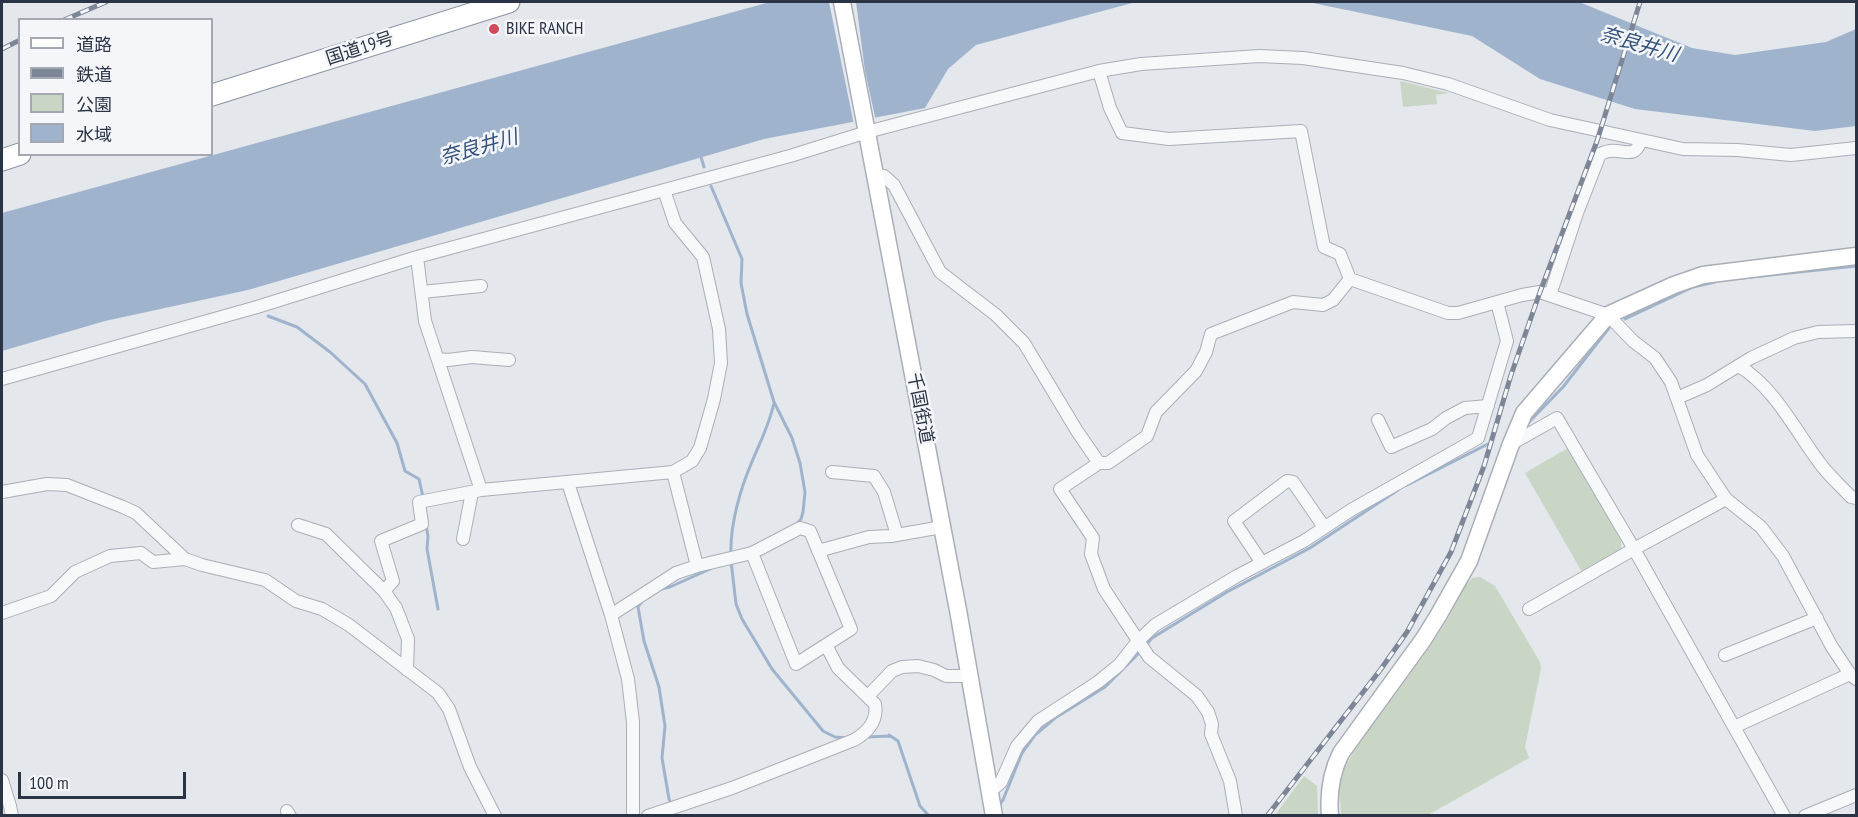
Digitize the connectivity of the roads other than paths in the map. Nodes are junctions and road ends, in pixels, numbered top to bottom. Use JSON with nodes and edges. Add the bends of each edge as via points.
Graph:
{"nodes":[{"id":1,"x":509,"y":2,"type":"edge"},
{"id":2,"x":842,"y":2,"type":"edge"},
{"id":3,"x":1099,"y":71,"type":"junction"},
{"id":4,"x":213,"y":95,"type":"edge"},
{"id":5,"x":866,"y":129,"type":"junction"},
{"id":6,"x":1641,"y":140,"type":"junction"},
{"id":7,"x":1857,"y":148,"type":"edge"},
{"id":8,"x":18,"y":155,"type":"edge"},
{"id":9,"x":2,"y":160,"type":"edge"},
{"id":10,"x":875,"y":175,"type":"junction"},
{"id":11,"x":664,"y":190,"type":"junction"},
{"id":12,"x":1857,"y":256,"type":"edge"},
{"id":13,"x":417,"y":257,"type":"junction"},
{"id":14,"x":1350,"y":279,"type":"junction"},
{"id":15,"x":481,"y":286,"type":"dead end"},
{"id":16,"x":422,"y":292,"type":"junction"},
{"id":17,"x":1550,"y":295,"type":"junction"},
{"id":18,"x":1497,"y":302,"type":"junction"},
{"id":19,"x":1608,"y":315,"type":"junction"},
{"id":20,"x":1857,"y":331,"type":"edge"},
{"id":21,"x":439,"y":359,"type":"junction"},
{"id":22,"x":509,"y":360,"type":"dead end"},
{"id":23,"x":1739,"y":366,"type":"junction"},
{"id":24,"x":2,"y":379,"type":"edge"},
{"id":25,"x":1677,"y":399,"type":"junction"},
{"id":26,"x":1488,"y":406,"type":"junction"},
{"id":27,"x":1378,"y":420,"type":"dead end"},
{"id":28,"x":1510,"y":444,"type":"junction"},
{"id":29,"x":1099,"y":463,"type":"junction"},
{"id":30,"x":673,"y":472,"type":"junction"},
{"id":31,"x":832,"y":472,"type":"dead end"},
{"id":32,"x":568,"y":483,"type":"junction"},
{"id":33,"x":477,"y":491,"type":"junction"},
{"id":34,"x":2,"y":492,"type":"edge"},
{"id":35,"x":1857,"y":498,"type":"edge"},
{"id":36,"x":1726,"y":499,"type":"junction"},
{"id":37,"x":298,"y":525,"type":"dead end"},
{"id":38,"x":942,"y":527,"type":"junction"},
{"id":39,"x":1324,"y":527,"type":"junction"},
{"id":40,"x":897,"y":535,"type":"junction"},
{"id":41,"x":463,"y":539,"type":"dead end"},
{"id":42,"x":1634,"y":549,"type":"junction"},
{"id":43,"x":818,"y":551,"type":"junction"},
{"id":44,"x":752,"y":553,"type":"junction"},
{"id":45,"x":185,"y":559,"type":"junction"},
{"id":46,"x":1262,"y":563,"type":"junction"},
{"id":47,"x":697,"y":566,"type":"junction"},
{"id":48,"x":384,"y":591,"type":"junction"},
{"id":49,"x":1529,"y":609,"type":"dead end"},
{"id":50,"x":2,"y":613,"type":"edge"},
{"id":51,"x":611,"y":615,"type":"junction"},
{"id":52,"x":1817,"y":618,"type":"junction"},
{"id":53,"x":826,"y":645,"type":"junction"},
{"id":54,"x":1142,"y":646,"type":"junction"},
{"id":55,"x":1725,"y":656,"type":"dead end"},
{"id":56,"x":407,"y":670,"type":"junction"},
{"id":57,"x":969,"y":676,"type":"junction"},
{"id":58,"x":1853,"y":676,"type":"edge"},
{"id":59,"x":868,"y":696,"type":"junction"},
{"id":60,"x":1734,"y":727,"type":"junction"},
{"id":61,"x":2,"y":780,"type":"edge"},
{"id":62,"x":1857,"y":795,"type":"edge"},
{"id":63,"x":991,"y":807,"type":"edge"},
{"id":64,"x":8,"y":809,"type":"edge"},
{"id":65,"x":495,"y":816,"type":"edge"},
{"id":66,"x":633,"y":816,"type":"edge"},
{"id":67,"x":648,"y":816,"type":"edge"},
{"id":68,"x":1236,"y":816,"type":"edge"},
{"id":69,"x":1330,"y":816,"type":"edge"},
{"id":70,"x":1784,"y":816,"type":"edge"},
{"id":71,"x":1805,"y":816,"type":"edge"}],
"edges":[{"from":1,"to":4,"type":"highway","name":"国道19号"},
{"from":2,"to":5,"type":"street","name":"千国街道"},
{"from":3,"to":5,"type":"street"},
{"from":3,"to":6,"type":"street","via":[[1141,64],[1259,56],[1304,58],[1403,73],[1448,84],[1550,120]]},
{"from":3,"to":14,"type":"street","via":[[1122,134],[1169,139],[1301,131],[1324,248],[1340,255]]},
{"from":5,"to":10,"type":"street","name":"千国街道"},
{"from":5,"to":11,"type":"street","via":[[790,156]]},
{"from":6,"to":7,"type":"street","via":[[1683,149],[1791,155]]},
{"from":6,"to":17,"type":"street","via":[[1635,150],[1600,154]]},
{"from":8,"to":9,"type":"highway"},
{"from":10,"to":29,"type":"street","via":[[884,176],[894,185],[940,272],[996,315],[1024,343]]},
{"from":10,"to":38,"type":"street","name":"千国街道"},
{"from":11,"to":13,"type":"street"},
{"from":11,"to":30,"type":"street","via":[[675,223],[703,257],[719,329],[720,363],[700,448],[692,461]]},
{"from":12,"to":19,"type":"street","via":[[1703,274]]},
{"from":13,"to":16,"type":"street"},
{"from":13,"to":24,"type":"street"},
{"from":14,"to":18,"type":"street","via":[[1448,313]]},
{"from":14,"to":29,"type":"street","via":[[1333,300],[1323,305],[1293,302],[1211,334],[1196,371],[1156,412],[1147,436],[1108,463]]},
{"from":15,"to":16,"type":"street"},
{"from":16,"to":21,"type":"street","via":[[424,321]]},
{"from":17,"to":18,"type":"street","via":[[1540,292]]},
{"from":17,"to":19,"type":"street"},
{"from":18,"to":26,"type":"street","via":[[1508,340]]},
{"from":19,"to":25,"type":"street","via":[[1655,358]]},
{"from":19,"to":28,"type":"street","via":[[1524,413]]},
{"from":20,"to":23,"type":"street","via":[[1818,332],[1794,338]]},
{"from":21,"to":22,"type":"street"},
{"from":21,"to":33,"type":"street"},
{"from":23,"to":25,"type":"street"},
{"from":23,"to":35,"type":"street","via":[[1753,374],[1820,464]]},
{"from":25,"to":36,"type":"street","via":[[1697,455]]},
{"from":26,"to":27,"type":"street","via":[[1465,408],[1432,429],[1391,447]]},
{"from":26,"to":39,"type":"street","via":[[1478,438]]},
{"from":28,"to":42,"type":"street","via":[[1557,418]]},
{"from":28,"to":69,"type":"street","via":[[1469,561],[1423,640],[1334,767]]},
{"from":29,"to":54,"type":"street","via":[[1060,489],[1093,538],[1091,554],[1104,589]]},
{"from":30,"to":32,"type":"street"},
{"from":30,"to":47,"type":"street"},
{"from":31,"to":40,"type":"street","via":[[874,476],[884,492]]},
{"from":32,"to":33,"type":"street"},
{"from":32,"to":51,"type":"street"},
{"from":33,"to":41,"type":"street"},
{"from":33,"to":48,"type":"street","via":[[419,502],[422,524],[381,541],[393,580]]},
{"from":34,"to":45,"type":"street","via":[[47,484],[67,485],[136,513]]},
{"from":36,"to":42,"type":"street"},
{"from":36,"to":52,"type":"street","via":[[1761,527],[1783,556]]},
{"from":37,"to":48,"type":"street","via":[[326,534]]},
{"from":38,"to":40,"type":"street"},
{"from":38,"to":57,"type":"street","name":"千国街道"},
{"from":39,"to":46,"type":"street"},
{"from":39,"to":46,"type":"street","via":[[1293,482],[1287,481],[1234,521]]},
{"from":40,"to":43,"type":"street","via":[[869,537]]},
{"from":42,"to":49,"type":"street"},
{"from":42,"to":60,"type":"street"},
{"from":43,"to":44,"type":"street","via":[[810,531],[800,528]]},
{"from":43,"to":53,"type":"street","via":[[851,629]]},
{"from":44,"to":47,"type":"street"},
{"from":44,"to":53,"type":"street","via":[[795,663]]},
{"from":45,"to":50,"type":"street","via":[[153,562],[141,553],[110,556],[75,572],[51,596]]},
{"from":45,"to":56,"type":"street","via":[[265,580],[296,601],[322,609],[349,625]]},
{"from":46,"to":54,"type":"street","via":[[1155,625]]},
{"from":47,"to":51,"type":"street","via":[[676,573]]},
{"from":48,"to":56,"type":"street","via":[[396,608],[408,639]]},
{"from":51,"to":66,"type":"street","via":[[628,679],[633,722]]},
{"from":52,"to":55,"type":"street"},
{"from":52,"to":58,"type":"street"},
{"from":53,"to":59,"type":"street","via":[[838,668]]},
{"from":54,"to":63,"type":"street","via":[[1098,682],[1038,721],[1017,746]]},
{"from":54,"to":68,"type":"street","via":[[1149,657],[1197,696],[1208,712],[1211,734],[1230,781]]},
{"from":56,"to":65,"type":"street","via":[[438,693],[449,709],[470,767]]},
{"from":57,"to":59,"type":"street","via":[[946,676],[918,666],[902,667],[892,671]]},
{"from":57,"to":63,"type":"street","name":"千国街道"},
{"from":58,"to":60,"type":"street"},
{"from":59,"to":67,"type":"street","via":[[877,712],[865,734],[732,788]]},
{"from":60,"to":70,"type":"street"},
{"from":61,"to":64,"type":"street"},
{"from":62,"to":71,"type":"street"}]}
